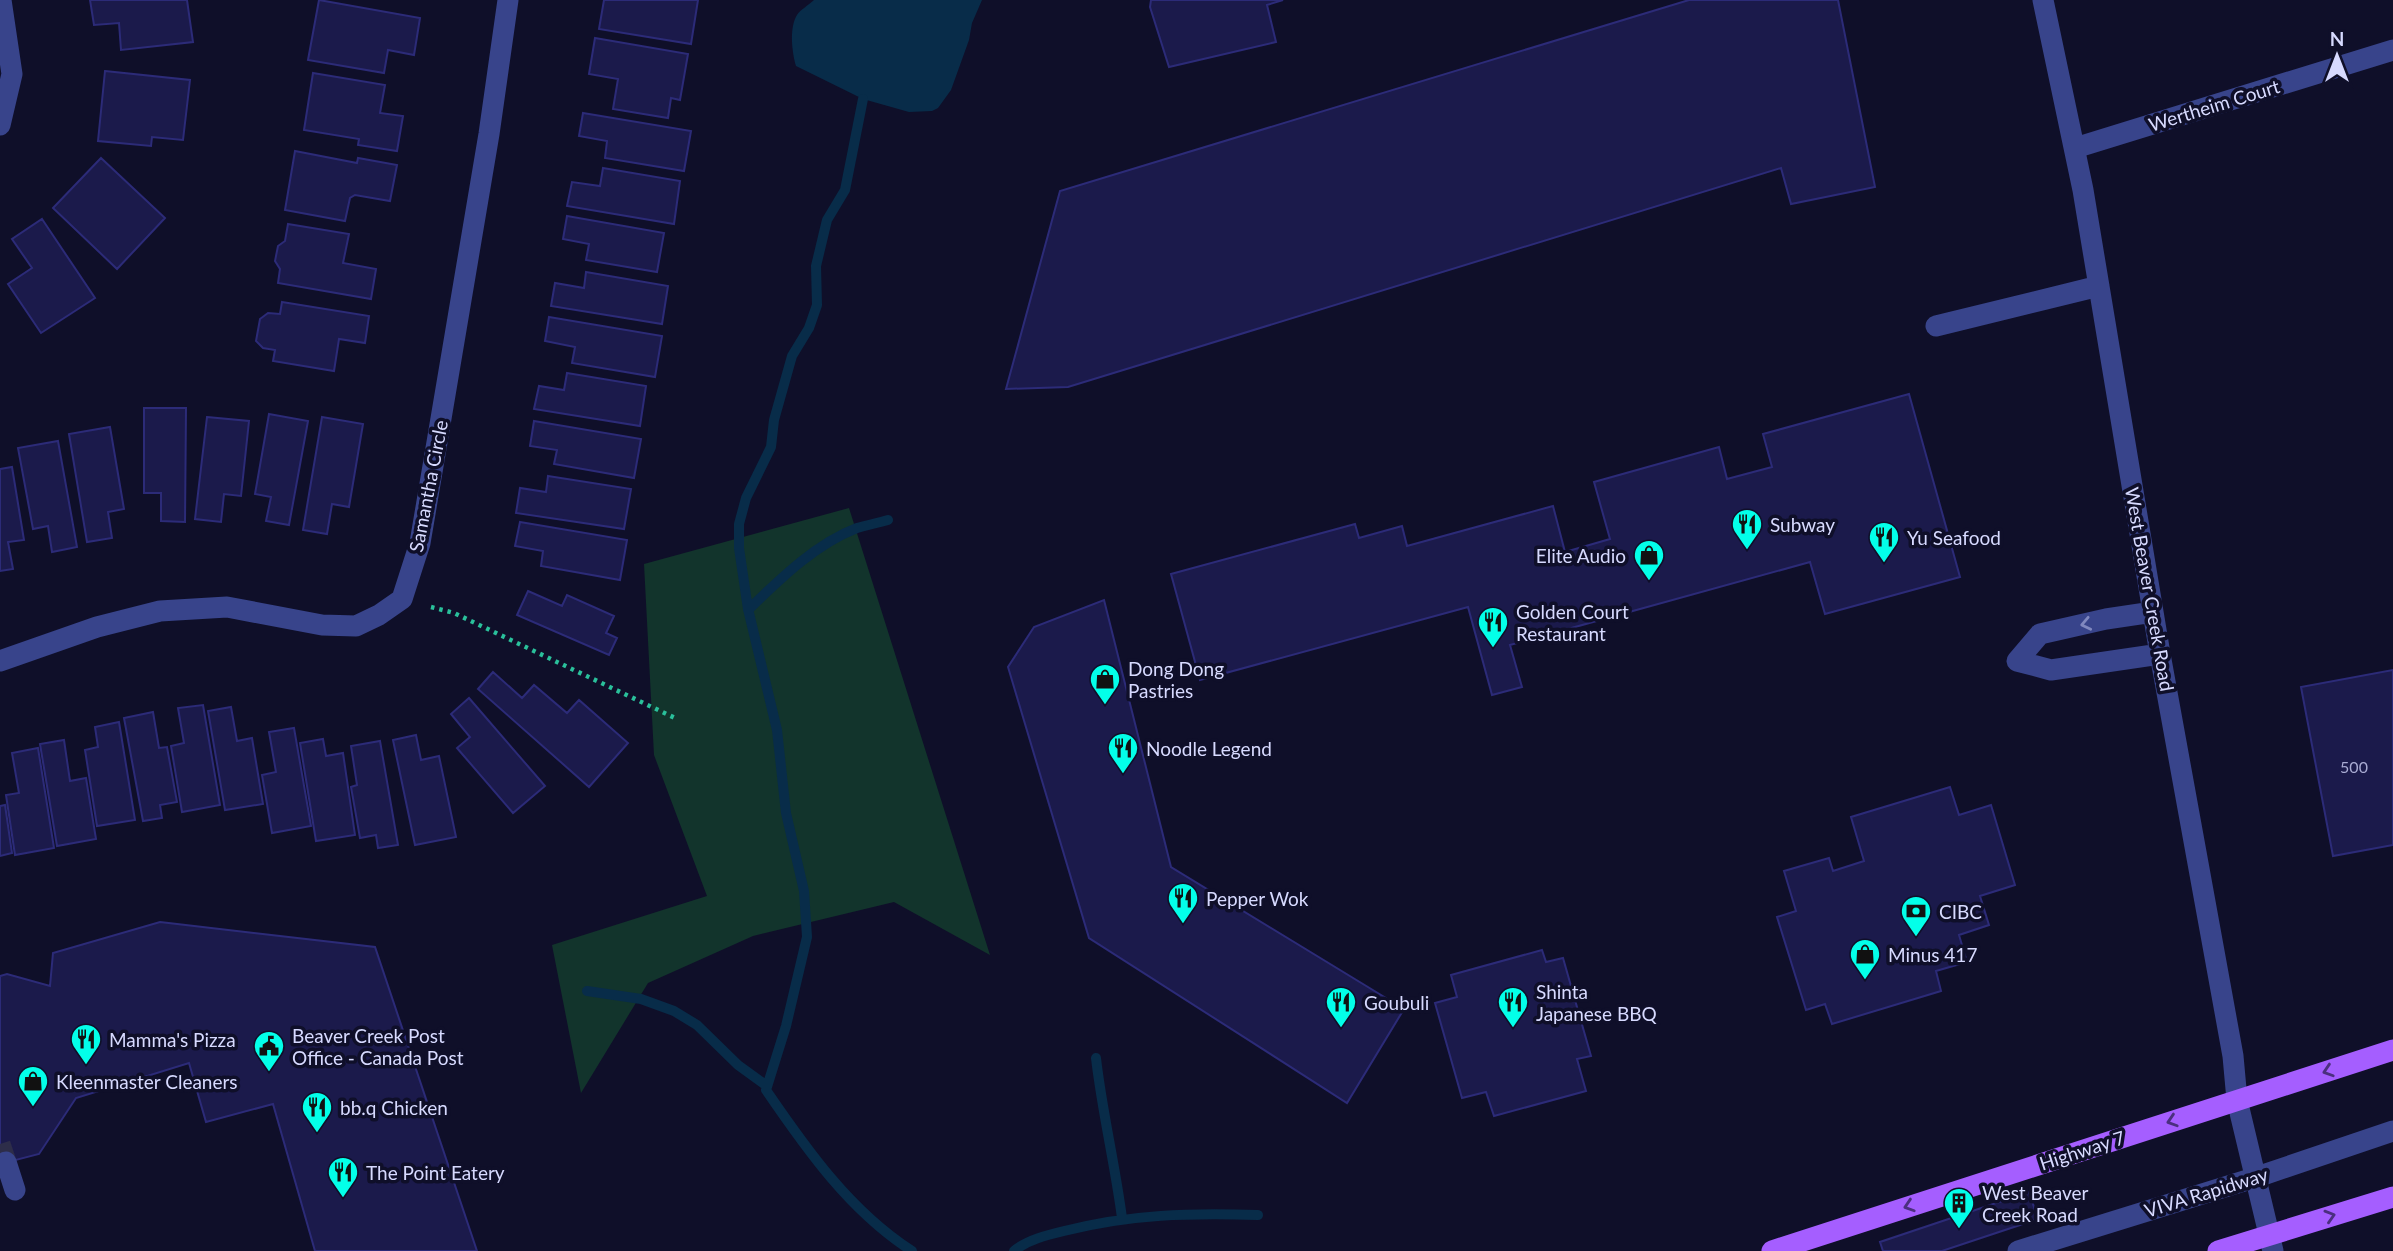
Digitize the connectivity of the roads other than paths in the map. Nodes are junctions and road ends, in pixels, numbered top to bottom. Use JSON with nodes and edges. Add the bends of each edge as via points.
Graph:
{"nodes":[{"id":1,"x":1,"y":0,"type":"edge"},
{"id":2,"x":508,"y":0,"type":"edge"},
{"id":3,"x":2043,"y":0,"type":"edge"},
{"id":4,"x":2393,"y":50,"type":"edge"},
{"id":5,"x":0,"y":125,"type":"edge"},
{"id":6,"x":2075,"y":148,"type":"junction"},
{"id":7,"x":2099,"y":286,"type":"junction"},
{"id":8,"x":1936,"y":326,"type":"dead end"},
{"id":9,"x":2153,"y":612,"type":"junction"},
{"id":10,"x":2160,"y":654,"type":"junction"},
{"id":11,"x":0,"y":661,"type":"edge"},
{"id":12,"x":2393,"y":1050,"type":"edge"},
{"id":13,"x":2236,"y":1100,"type":"junction"},
{"id":14,"x":2393,"y":1131,"type":"edge"},
{"id":15,"x":6,"y":1163,"type":"dead end"},
{"id":16,"x":2257,"y":1177,"type":"junction"},
{"id":17,"x":15,"y":1190,"type":"dead end"},
{"id":18,"x":2393,"y":1196,"type":"edge"},
{"id":19,"x":2270,"y":1243,"type":"edge"},
{"id":20,"x":1772,"y":1251,"type":"edge"},
{"id":21,"x":2018,"y":1251,"type":"edge"},
{"id":22,"x":2218,"y":1251,"type":"edge"}],
"edges":[{"from":1,"to":5,"type":"street","via":[[12,74]]},
{"from":2,"to":11,"type":"street","name":"Samantha Circle","via":[[420,543],[402,599],[356,626],[323,625],[227,607],[160,611],[97,627]]},
{"from":3,"to":6,"type":"street","name":"West Beaver Creek Road"},
{"from":4,"to":6,"type":"street","name":"Wertheim Court"},
{"from":6,"to":7,"type":"street","name":"West Beaver Creek Road"},
{"from":7,"to":8,"type":"street"},
{"from":7,"to":9,"type":"street","name":"West Beaver Creek Road"},
{"from":9,"to":10,"type":"street","name":"West Beaver Creek Road"},
{"from":9,"to":10,"type":"street","one_way":true,"via":[[2040,634],[2017,661],[2051,670]]},
{"from":10,"to":13,"type":"street","name":"West Beaver Creek Road","via":[[2233,1056]]},
{"from":12,"to":13,"type":"main road","name":"Highway 7","one_way":true},
{"from":13,"to":16,"type":"street","name":"West Beaver Creek Road"},
{"from":13,"to":20,"type":"main road","name":"Highway 7","one_way":true},
{"from":14,"to":16,"type":"street","name":"VIVA Rapidway"},
{"from":15,"to":17,"type":"street"},
{"from":16,"to":19,"type":"street","name":"West Beaver Creek Road"},
{"from":16,"to":21,"type":"street","name":"VIVA Rapidway"},
{"from":19,"to":18,"type":"main road","one_way":true},
{"from":19,"to":22,"type":"main road"}]}
